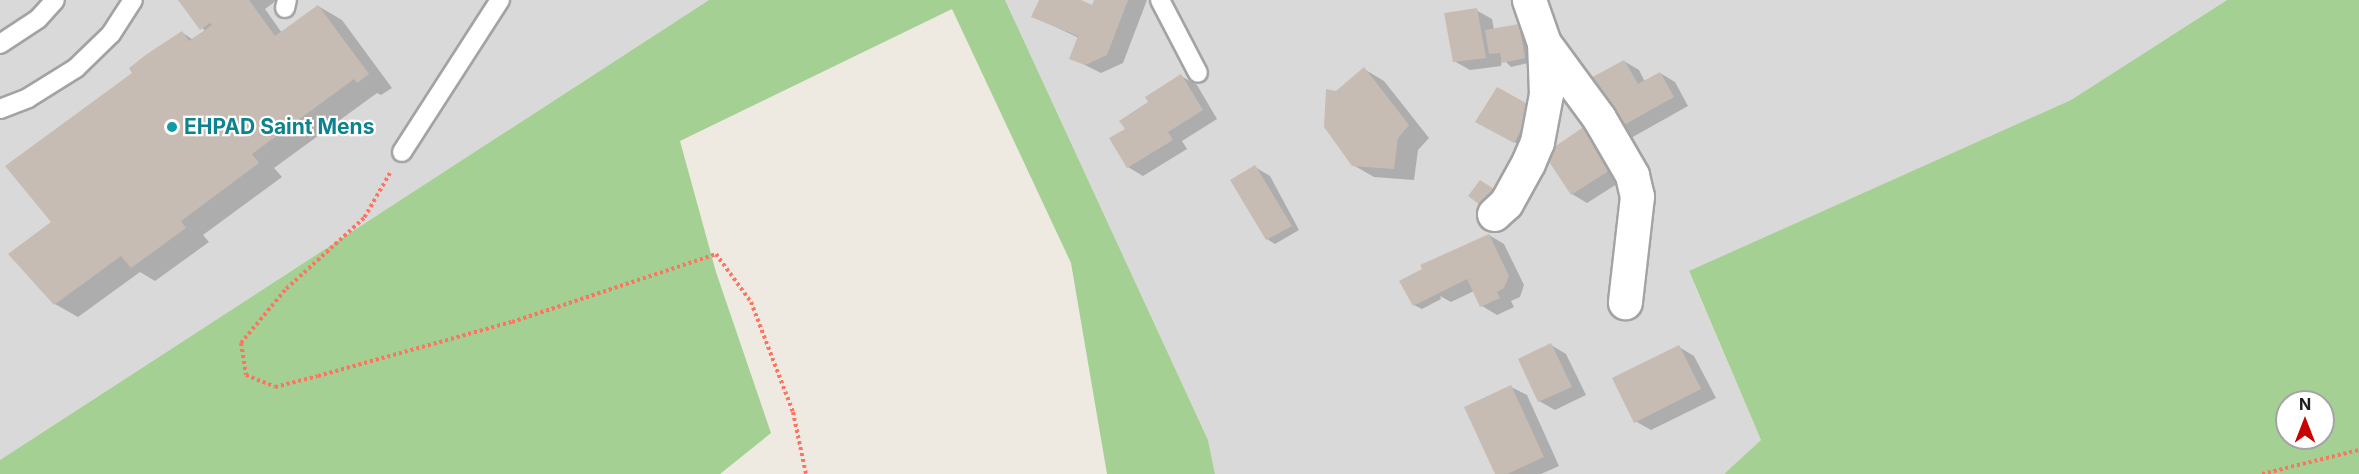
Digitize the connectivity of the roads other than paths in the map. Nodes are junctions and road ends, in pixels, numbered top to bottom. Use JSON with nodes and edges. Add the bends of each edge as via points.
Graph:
{"nodes":[{"id":1,"x":56,"y":0,"type":"edge"},
{"id":2,"x":133,"y":0,"type":"edge"},
{"id":3,"x":500,"y":0,"type":"edge"},
{"id":4,"x":1160,"y":0,"type":"edge"},
{"id":5,"x":1529,"y":0,"type":"edge"},
{"id":6,"x":1544,"y":43,"type":"junction"},
{"id":7,"x":0,"y":44,"type":"edge"},
{"id":8,"x":1198,"y":73,"type":"dead end"},
{"id":9,"x":0,"y":110,"type":"edge"},
{"id":10,"x":402,"y":152,"type":"road end"},
{"id":11,"x":1494,"y":214,"type":"dead end"},
{"id":12,"x":1625,"y":302,"type":"dead end"}],
"edges":[{"from":1,"to":7,"type":"lane","via":[[38,19]]},
{"from":2,"to":9,"type":"lane","via":[[111,34],[76,68],[28,98]]},
{"from":3,"to":10,"type":"lane"},
{"from":4,"to":8,"type":"lane"},
{"from":5,"to":6,"type":"street"},
{"from":6,"to":11,"type":"street","via":[[1546,93],[1537,142],[1506,203]]},
{"from":6,"to":12,"type":"street","via":[[1599,118],[1632,175],[1637,196]]}]}
